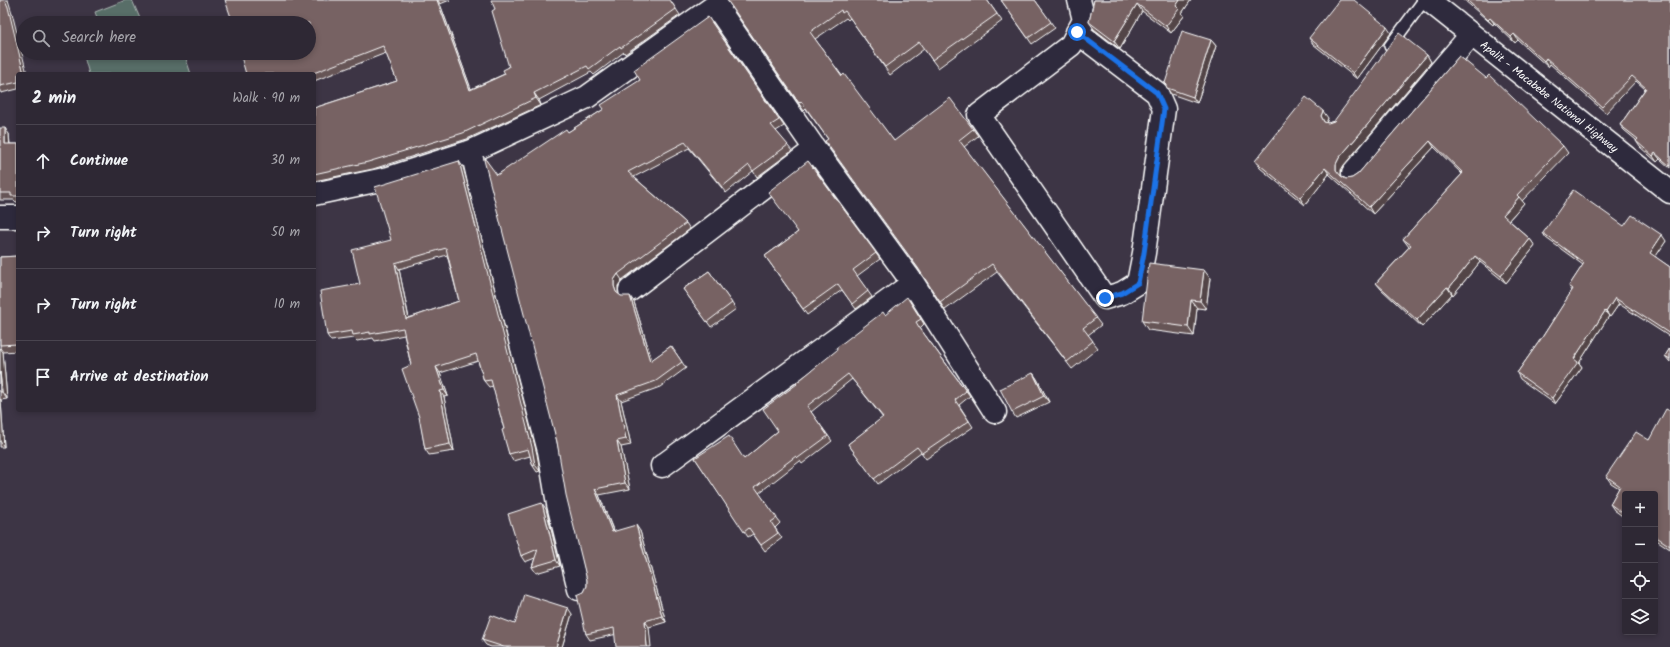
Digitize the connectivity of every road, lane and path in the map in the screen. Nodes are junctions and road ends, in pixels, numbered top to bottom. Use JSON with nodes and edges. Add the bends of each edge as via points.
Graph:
{"nodes":[{"id":1,"x":1079,"y":0,"type":"edge"},
{"id":2,"x":1424,"y":0,"type":"edge"},
{"id":3,"x":1428,"y":0,"type":"edge"},
{"id":4,"x":719,"y":3,"type":"edge"},
{"id":5,"x":1077,"y":32,"type":"junction"},
{"id":6,"x":1471,"y":35,"type":"junction"},
{"id":7,"x":1383,"y":56,"type":"edge"},
{"id":8,"x":815,"y":149,"type":"junction"},
{"id":9,"x":472,"y":151,"type":"junction"},
{"id":10,"x":1353,"y":173,"type":"dead end"},
{"id":11,"x":1670,"y":192,"type":"edge"},
{"id":12,"x":316,"y":194,"type":"edge"},
{"id":13,"x":16,"y":216,"type":"edge"},
{"id":14,"x":0,"y":217,"type":"edge"},
{"id":15,"x":913,"y":283,"type":"junction"},
{"id":16,"x":630,"y":290,"type":"dead end"},
{"id":17,"x":995,"y":412,"type":"dead end"},
{"id":18,"x":662,"y":466,"type":"dead end"},
{"id":19,"x":579,"y":589,"type":"dead end"}],
"edges":[{"from":1,"to":5,"type":"street","via":[[1084,20]]},
{"from":2,"to":7,"type":"lane"},
{"from":3,"to":6,"type":"street","name":"Apalit - Macabebe National Highway"},
{"from":4,"to":8,"type":"street"},
{"from":4,"to":9,"type":"street","via":[[587,97]]},
{"from":5,"to":5,"type":"street","via":[[1071,45],[979,115],[1105,298],[1122,293],[1138,283],[1164,109],[1157,93]]},
{"from":6,"to":10,"type":"street"},
{"from":6,"to":11,"type":"street","name":"Apalit - Macabebe National Highway"},
{"from":8,"to":15,"type":"street"},
{"from":8,"to":16,"type":"street"},
{"from":9,"to":12,"type":"street","via":[[389,178]]},
{"from":9,"to":19,"type":"street","via":[[549,451],[558,504]]},
{"from":13,"to":14,"type":"street"},
{"from":15,"to":17,"type":"street"},
{"from":15,"to":18,"type":"street"}]}
